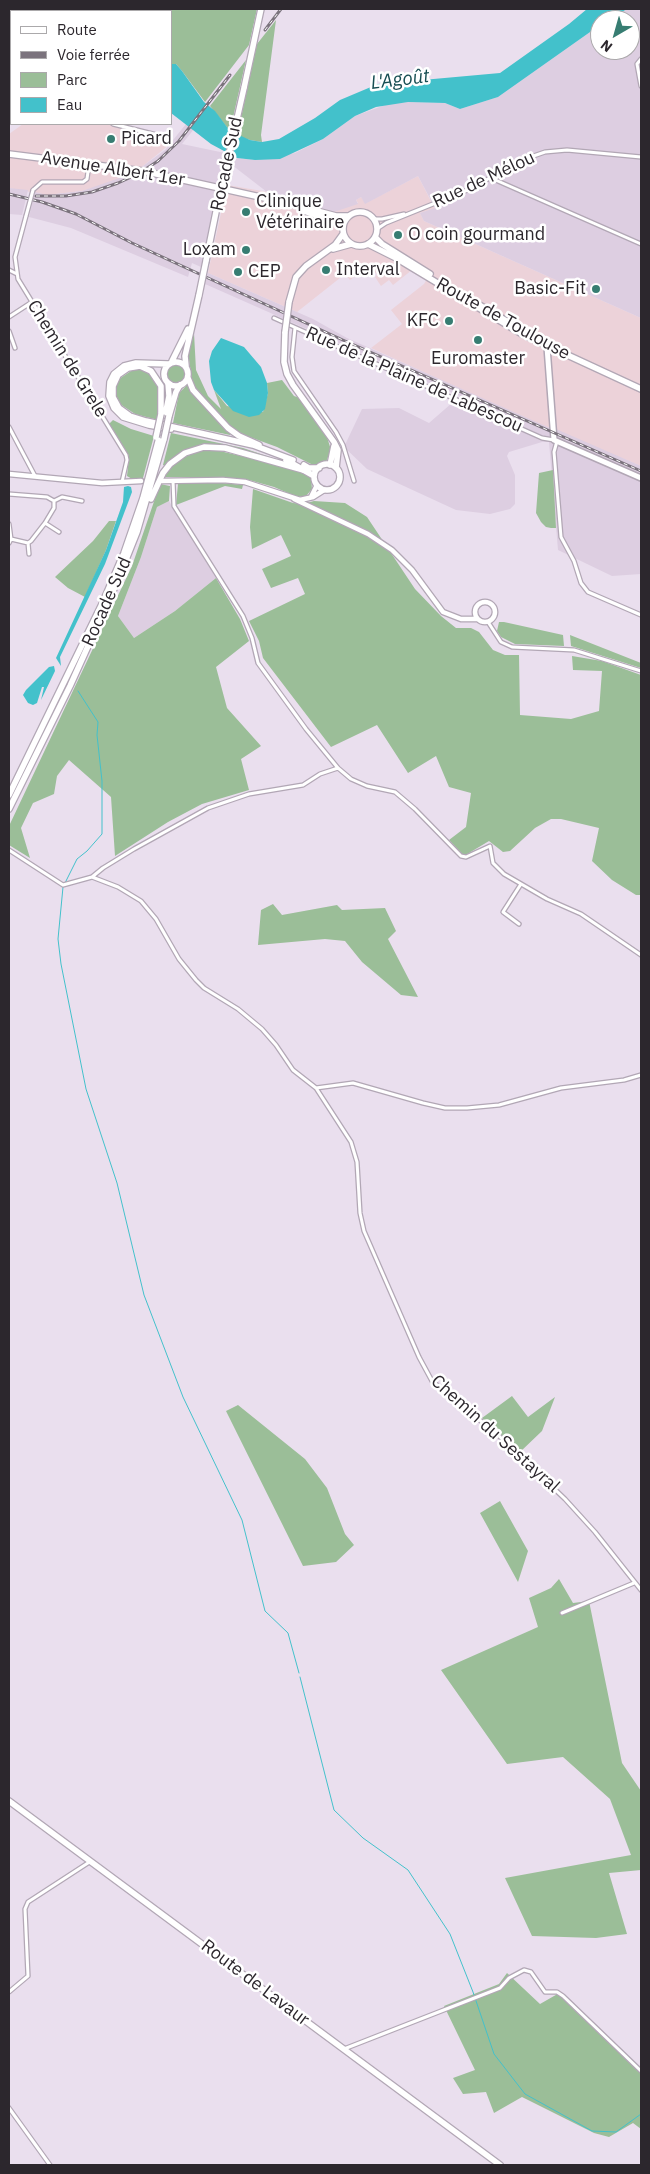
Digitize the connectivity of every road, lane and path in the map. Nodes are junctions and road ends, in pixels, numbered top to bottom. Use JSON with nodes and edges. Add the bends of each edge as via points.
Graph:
{"nodes":[{"id":1,"x":261,"y":9,"type":"edge"},
{"id":2,"x":641,"y":59,"type":"edge"},
{"id":3,"x":641,"y":86,"type":"edge"},
{"id":4,"x":118,"y":125,"type":"edge"},
{"id":5,"x":161,"y":136,"type":"dead end"},
{"id":6,"x":9,"y":154,"type":"edge"},
{"id":7,"x":641,"y":157,"type":"edge"},
{"id":8,"x":89,"y":164,"type":"junction"},
{"id":9,"x":490,"y":178,"type":"junction"},
{"id":10,"x":268,"y":199,"type":"junction"},
{"id":11,"x":417,"y":211,"type":"junction"},
{"id":12,"x":348,"y":216,"type":"junction"},
{"id":13,"x":373,"y":219,"type":"junction"},
{"id":14,"x":343,"y":227,"type":"junction"},
{"id":15,"x":377,"y":229,"type":"junction"},
{"id":16,"x":343,"y":234,"type":"junction"},
{"id":17,"x":375,"y":237,"type":"junction"},
{"id":18,"x":351,"y":244,"type":"junction"},
{"id":19,"x":368,"y":244,"type":"junction"},
{"id":20,"x":641,"y":244,"type":"edge"},
{"id":21,"x":328,"y":251,"type":"junction"},
{"id":22,"x":9,"y":270,"type":"edge"},
{"id":23,"x":17,"y":274,"type":"junction"},
{"id":24,"x":32,"y":302,"type":"junction"},
{"id":25,"x":9,"y":317,"type":"edge"},
{"id":26,"x":192,"y":318,"type":"junction"},
{"id":27,"x":274,"y":318,"type":"dead end"},
{"id":28,"x":295,"y":328,"type":"junction"},
{"id":29,"x":9,"y":331,"type":"edge"},
{"id":30,"x":547,"y":347,"type":"junction"},
{"id":31,"x":16,"y":348,"type":"dead end"},
{"id":32,"x":555,"y":351,"type":"junction"},
{"id":33,"x":170,"y":363,"type":"junction"},
{"id":34,"x":548,"y":364,"type":"junction"},
{"id":35,"x":186,"y":366,"type":"junction"},
{"id":36,"x":188,"y":378,"type":"junction"},
{"id":37,"x":168,"y":383,"type":"junction"},
{"id":38,"x":180,"y":385,"type":"junction"},
{"id":39,"x":641,"y":385,"type":"edge"},
{"id":40,"x":641,"y":389,"type":"edge"},
{"id":41,"x":165,"y":415,"type":"junction"},
{"id":42,"x":9,"y":427,"type":"edge"},
{"id":43,"x":160,"y":438,"type":"junction"},
{"id":44,"x":556,"y":440,"type":"junction"},
{"id":45,"x":334,"y":442,"type":"junction"},
{"id":46,"x":293,"y":460,"type":"junction"},
{"id":47,"x":330,"y":465,"type":"junction"},
{"id":48,"x":318,"y":468,"type":"junction"},
{"id":49,"x":336,"y":468,"type":"junction"},
{"id":50,"x":307,"y":471,"type":"junction"},
{"id":51,"x":10,"y":475,"type":"edge"},
{"id":52,"x":36,"y":476,"type":"junction"},
{"id":53,"x":314,"y":476,"type":"junction"},
{"id":54,"x":641,"y":478,"type":"edge"},
{"id":55,"x":141,"y":481,"type":"dead end"},
{"id":56,"x":162,"y":481,"type":"dead end"},
{"id":57,"x":174,"y":481,"type":"junction"},
{"id":58,"x":354,"y":481,"type":"dead end"},
{"id":59,"x":122,"y":482,"type":"junction"},
{"id":60,"x":317,"y":485,"type":"junction"},
{"id":61,"x":324,"y":490,"type":"junction"},
{"id":62,"x":9,"y":494,"type":"edge"},
{"id":63,"x":310,"y":498,"type":"junction"},
{"id":64,"x":294,"y":499,"type":"junction"},
{"id":65,"x":54,"y":501,"type":"junction"},
{"id":66,"x":82,"y":501,"type":"dead end"},
{"id":67,"x":45,"y":523,"type":"junction"},
{"id":68,"x":9,"y":524,"type":"edge"},
{"id":69,"x":59,"y":532,"type":"dead end"},
{"id":70,"x":137,"y":532,"type":"junction"},
{"id":71,"x":10,"y":541,"type":"edge"},
{"id":72,"x":28,"y":543,"type":"junction"},
{"id":73,"x":29,"y":554,"type":"dead end"},
{"id":74,"x":641,"y":615,"type":"edge"},
{"id":75,"x":476,"y":616,"type":"junction"},
{"id":76,"x":488,"y":622,"type":"junction"},
{"id":77,"x":641,"y":671,"type":"edge"},
{"id":78,"x":338,"y":768,"type":"junction"},
{"id":79,"x":9,"y":794,"type":"edge"},
{"id":80,"x":9,"y":809,"type":"edge"},
{"id":81,"x":9,"y":850,"type":"edge"},
{"id":82,"x":92,"y":877,"type":"junction"},
{"id":83,"x":521,"y":884,"type":"junction"},
{"id":84,"x":519,"y":924,"type":"dead end"},
{"id":85,"x":641,"y":955,"type":"edge"},
{"id":86,"x":641,"y":1075,"type":"edge"},
{"id":87,"x":316,"y":1088,"type":"junction"},
{"id":88,"x":634,"y":1583,"type":"junction"},
{"id":89,"x":641,"y":1590,"type":"edge"},
{"id":90,"x":562,"y":1613,"type":"dead end"},
{"id":91,"x":9,"y":1801,"type":"edge"},
{"id":92,"x":91,"y":1861,"type":"junction"},
{"id":93,"x":9,"y":1992,"type":"edge"},
{"id":94,"x":344,"y":2049,"type":"junction"},
{"id":95,"x":641,"y":2071,"type":"edge"},
{"id":96,"x":9,"y":2108,"type":"edge"},
{"id":97,"x":50,"y":2165,"type":"edge"},
{"id":98,"x":500,"y":2165,"type":"edge"}],
"edges":[{"from":1,"to":26,"type":"main road","name":"Rocade Sud","bridge":true},
{"from":2,"to":3,"type":"street","via":[[637,64]]},
{"from":4,"to":5,"type":"street"},
{"from":6,"to":8,"type":"main road","name":"Avenue Albert 1er"},
{"from":7,"to":9,"type":"street","name":"Rue de Mélou","via":[[551,151],[522,160]]},
{"from":8,"to":10,"type":"main road","name":"Avenue Albert 1er","via":[[143,171]]},
{"from":8,"to":23,"type":"street","name":"Chemin de Grele","bridge":true,"via":[[85,181],[42,182],[33,190],[15,257]]},
{"from":9,"to":11,"type":"street","name":"Rue de Mélou"},
{"from":9,"to":20,"type":"street"},
{"from":10,"to":12,"type":"main road"},
{"from":10,"to":14,"type":"main road"},
{"from":11,"to":13,"type":"street","name":"Rue de Mélou"},
{"from":11,"to":15,"type":"street","name":"Rue de Mélou","via":[[386,222]]},
{"from":12,"to":13,"type":"main road","via":[[363,212]]},
{"from":12,"to":14,"type":"main road"},
{"from":13,"to":15,"type":"main road"},
{"from":14,"to":16,"type":"main road"},
{"from":15,"to":17,"type":"main road"},
{"from":16,"to":18,"type":"main road"},
{"from":16,"to":21,"type":"main road"},
{"from":17,"to":19,"type":"main road"},
{"from":17,"to":39,"type":"main road","via":[[505,320],[564,351]]},
{"from":18,"to":19,"type":"main road"},
{"from":18,"to":21,"type":"main road"},
{"from":19,"to":30,"type":"main road","name":"Route de Toulouse"},
{"from":21,"to":45,"type":"main road","bridge":true,"via":[[296,277],[289,302],[284,362],[293,385]]},
{"from":22,"to":23,"type":"street"},
{"from":23,"to":24,"type":"street","name":"Chemin de Grele"},
{"from":24,"to":25,"type":"street"},
{"from":24,"to":59,"type":"street","name":"Chemin de Grele","via":[[126,455]]},
{"from":26,"to":33,"type":"main road","name":"Rocade Sud","via":[[177,355]]},
{"from":26,"to":35,"type":"main road","name":"Rocade Sud"},
{"from":27,"to":28,"type":"street","name":"Rue de la Plaine de Labescou"},
{"from":28,"to":44,"type":"street","name":"Rue de la Plaine de Labescou","via":[[542,438]]},
{"from":28,"to":58,"type":"street","via":[[294,371],[336,432]]},
{"from":29,"to":31,"type":"street"},
{"from":30,"to":32,"type":"main road","name":"Route de Toulouse"},
{"from":30,"to":34,"type":"main road"},
{"from":32,"to":34,"type":"main road"},
{"from":32,"to":40,"type":"main road","name":"Route de Toulouse"},
{"from":33,"to":35,"type":"main road","via":[[182,362]]},
{"from":33,"to":37,"type":"main road","via":[[164,376]]},
{"from":33,"to":50,"type":"main road","via":[[136,363],[119,369],[109,388],[114,408],[128,419],[253,448]]},
{"from":34,"to":44,"type":"main road"},
{"from":35,"to":36,"type":"main road"},
{"from":36,"to":38,"type":"main road"},
{"from":36,"to":46,"type":"main road","via":[[193,390],[234,432]]},
{"from":37,"to":38,"type":"main road"},
{"from":37,"to":41,"type":"main road","name":"Rocade Sud"},
{"from":38,"to":41,"type":"main road","name":"Rocade Sud"},
{"from":41,"to":43,"type":"main road","name":"Rocade Sud","bridge":true},
{"from":41,"to":46,"type":"main road","via":[[161,386],[151,371],[140,366],[128,368],[118,375],[113,397],[119,408],[130,416],[253,445]]},
{"from":42,"to":52,"type":"street"},
{"from":43,"to":70,"type":"main road","name":"Rocade Sud"},
{"from":43,"to":79,"type":"main road","name":"Rocade Sud","via":[[132,530],[102,604]]},
{"from":44,"to":54,"type":"main road"},
{"from":44,"to":74,"type":"street","via":[[554,452],[561,537],[581,583],[588,592]]},
{"from":45,"to":47,"type":"main road"},
{"from":45,"to":49,"type":"main road","via":[[338,450]]},
{"from":46,"to":48,"type":"main road","via":[[309,468]]},
{"from":47,"to":48,"type":"main road"},
{"from":47,"to":49,"type":"main road"},
{"from":48,"to":53,"type":"main road"},
{"from":49,"to":61,"type":"main road","via":[[340,477],[338,484]]},
{"from":50,"to":53,"type":"main road"},
{"from":50,"to":70,"type":"main road","via":[[225,448],[196,448],[178,457],[163,473]]},
{"from":51,"to":52,"type":"street"},
{"from":52,"to":59,"type":"street"},
{"from":53,"to":60,"type":"main road"},
{"from":55,"to":59,"type":"street"},
{"from":56,"to":57,"type":"street"},
{"from":57,"to":64,"type":"street","via":[[245,482]]},
{"from":57,"to":78,"type":"street","via":[[174,506],[243,616],[258,663]]},
{"from":60,"to":61,"type":"main road"},
{"from":60,"to":63,"type":"street"},
{"from":61,"to":63,"type":"street"},
{"from":62,"to":65,"type":"street","via":[[47,497]]},
{"from":63,"to":64,"type":"street"},
{"from":64,"to":75,"type":"street","via":[[368,534],[392,550],[412,570],[443,612],[465,619]]},
{"from":65,"to":66,"type":"street","via":[[62,497]]},
{"from":65,"to":67,"type":"street","via":[[54,508]]},
{"from":67,"to":69,"type":"street"},
{"from":67,"to":72,"type":"street"},
{"from":68,"to":71,"type":"street"},
{"from":70,"to":80,"type":"main road","name":"Rocade Sud","via":[[70,686]]},
{"from":71,"to":72,"type":"street"},
{"from":72,"to":73,"type":"street"},
{"from":75,"to":76,"type":"street"},
{"from":75,"to":76,"type":"street","via":[[475,608],[479,603],[489,603],[495,613]]},
{"from":76,"to":77,"type":"street","via":[[501,642],[512,647],[574,650]]},
{"from":78,"to":82,"type":"street","via":[[303,785],[249,794],[208,808],[134,849]]},
{"from":78,"to":83,"type":"street","via":[[367,786],[395,792],[461,856],[490,846],[495,866]]},
{"from":81,"to":82,"type":"street","via":[[64,885]]},
{"from":82,"to":87,"type":"street","name":"Chemin du Sestayral","via":[[141,901],[196,980],[252,1020],[276,1045],[293,1070]]},
{"from":83,"to":84,"type":"street","via":[[503,912]]},
{"from":83,"to":85,"type":"street","via":[[582,914]]},
{"from":86,"to":87,"type":"street","via":[[561,1088],[499,1105],[467,1108],[438,1106],[353,1083]]},
{"from":87,"to":88,"type":"street","name":"Chemin du Sestayral","via":[[351,1142],[364,1231],[432,1381],[498,1435],[565,1499],[596,1532]]},
{"from":88,"to":89,"type":"street","name":"Chemin du Sestayral"},
{"from":88,"to":90,"type":"street"},
{"from":91,"to":92,"type":"main road","name":"Route de Lavaur"},
{"from":92,"to":93,"type":"street","via":[[28,1902],[25,1909],[28,1976]]},
{"from":92,"to":94,"type":"main road","name":"Route de Lavaur"},
{"from":94,"to":95,"type":"street","via":[[500,1988],[509,1978],[524,1970],[531,1972],[545,1992],[557,1992],[563,1996]]},
{"from":94,"to":98,"type":"main road","name":"Route de Lavaur"},
{"from":96,"to":97,"type":"street"}]}
